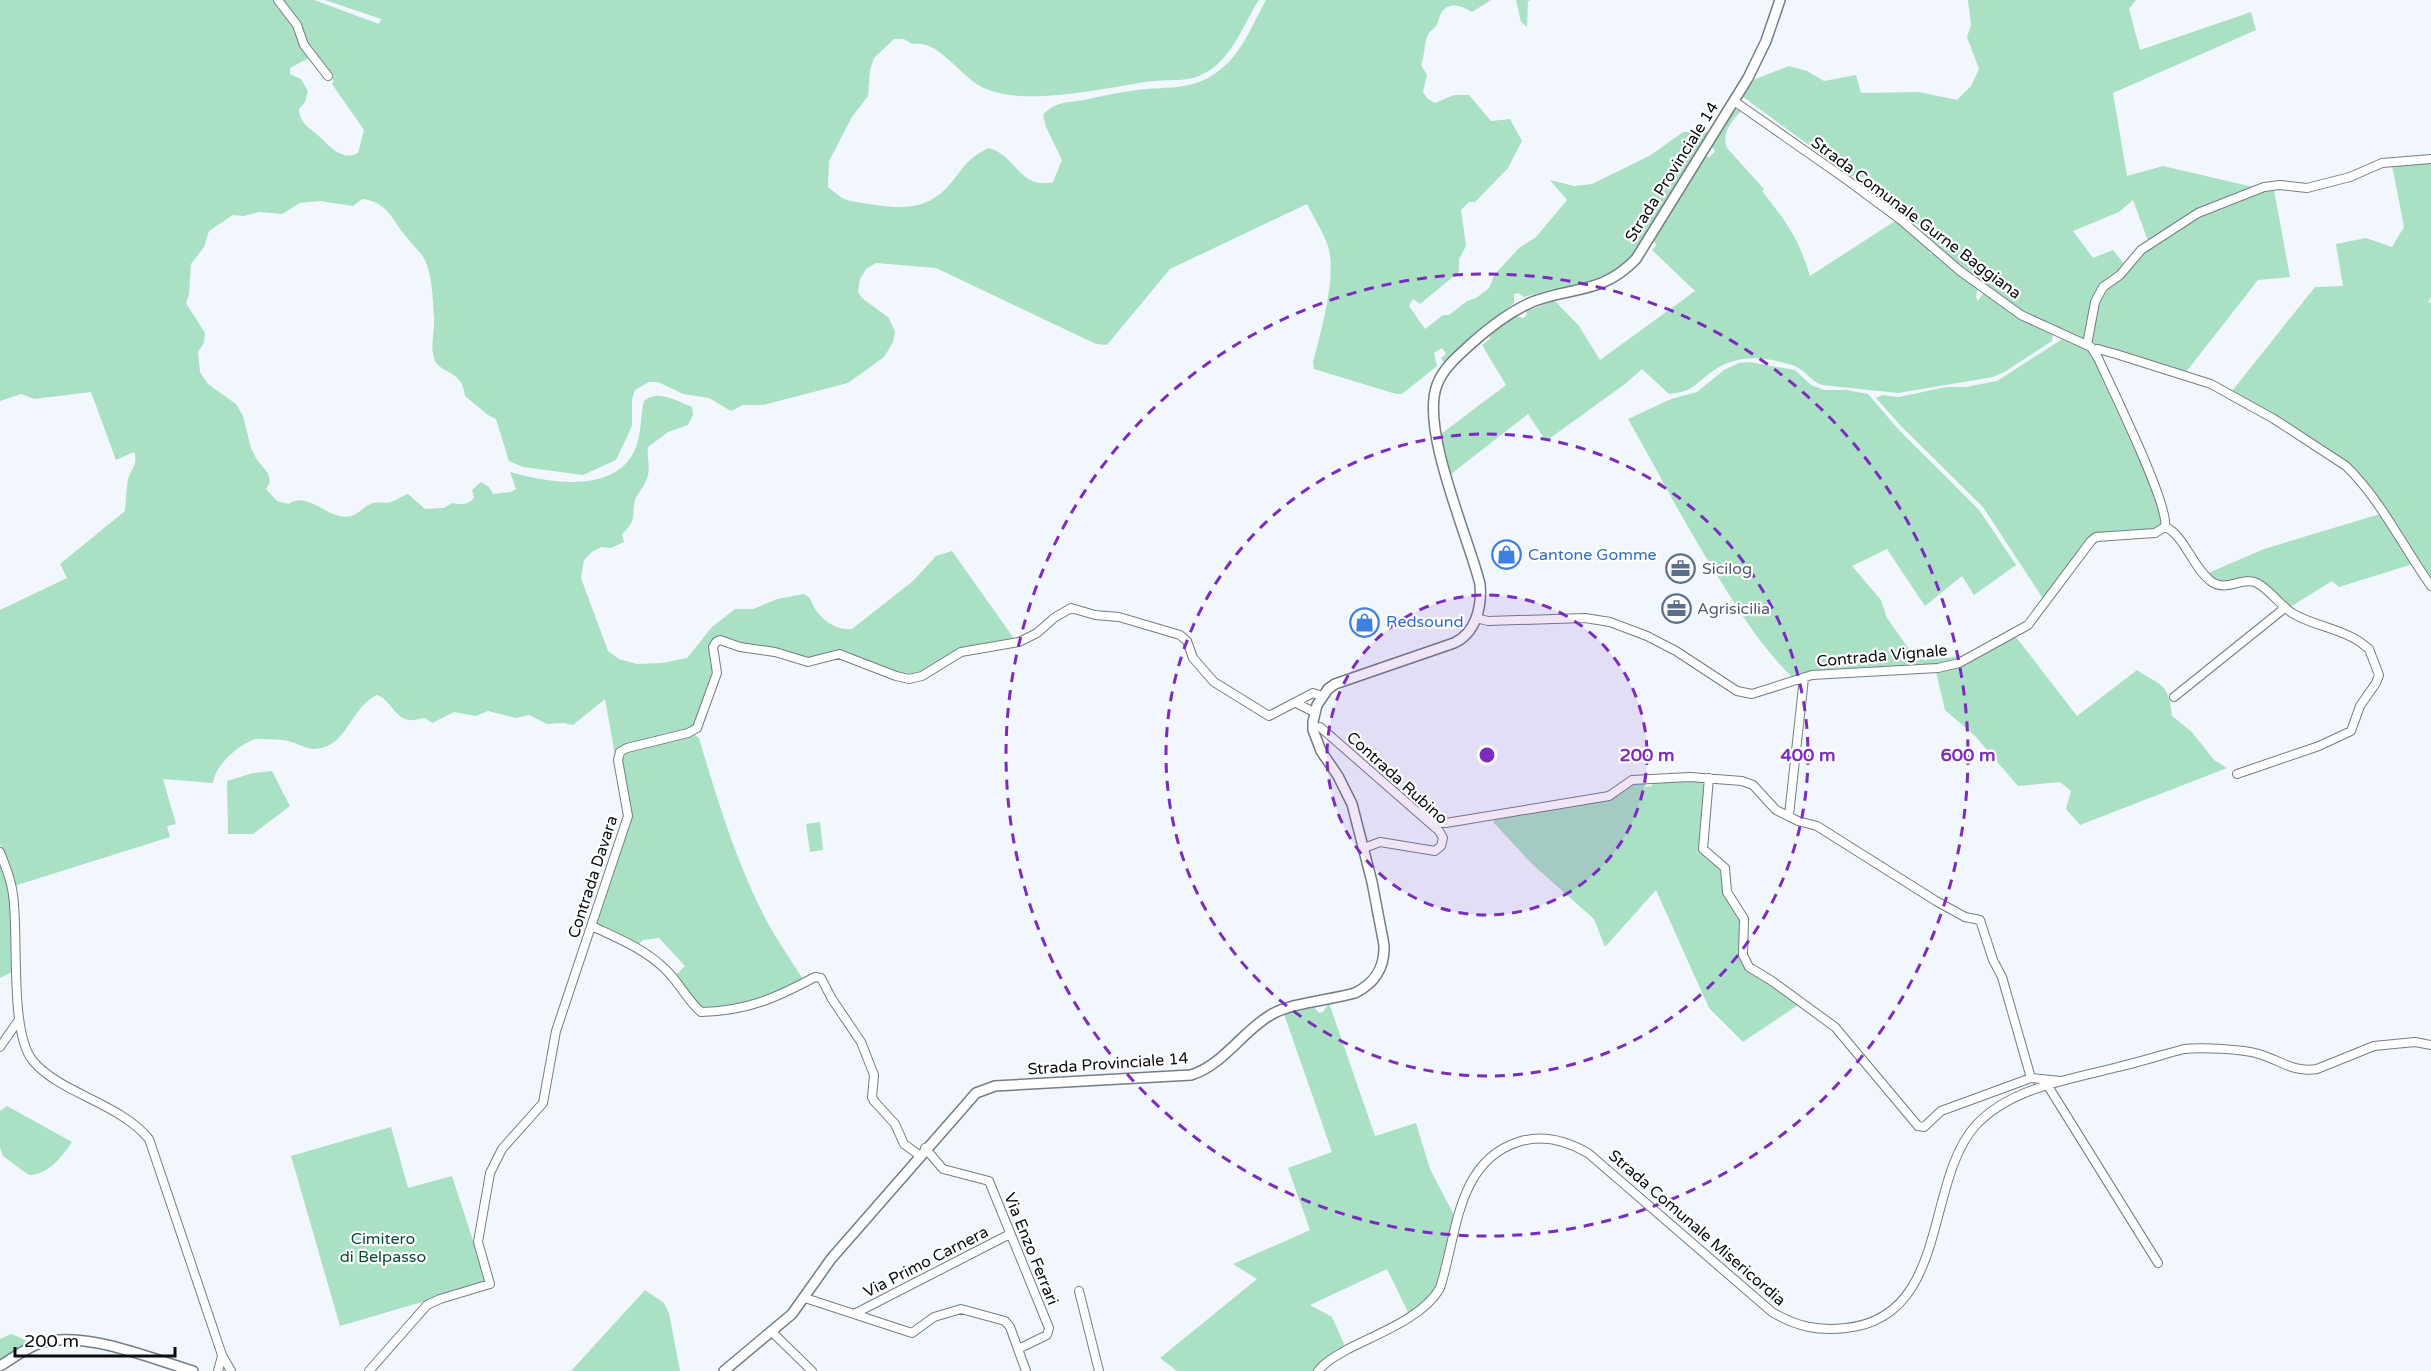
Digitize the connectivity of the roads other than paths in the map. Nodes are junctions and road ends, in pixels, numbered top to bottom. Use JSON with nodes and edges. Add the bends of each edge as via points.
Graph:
{"nodes":[{"id":1,"x":278,"y":0,"type":"edge"},
{"id":2,"x":1780,"y":0,"type":"edge"},
{"id":3,"x":328,"y":76,"type":"dead end"},
{"id":4,"x":1734,"y":101,"type":"junction"},
{"id":5,"x":2431,"y":159,"type":"edge"},
{"id":6,"x":2090,"y":347,"type":"junction"},
{"id":7,"x":2164,"y":527,"type":"junction"},
{"id":8,"x":2431,"y":586,"type":"edge"},
{"id":9,"x":2284,"y":606,"type":"junction"},
{"id":10,"x":1476,"y":618,"type":"junction"},
{"id":11,"x":1804,"y":678,"type":"junction"},
{"id":12,"x":1322,"y":696,"type":"junction"},
{"id":13,"x":2174,"y":697,"type":"dead end"},
{"id":14,"x":1296,"y":703,"type":"junction"},
{"id":15,"x":1314,"y":712,"type":"junction"},
{"id":16,"x":1320,"y":727,"type":"dead end"},
{"id":17,"x":2236,"y":774,"type":"dead end"},
{"id":18,"x":1709,"y":778,"type":"junction"},
{"id":19,"x":1419,"y":813,"type":"junction"},
{"id":20,"x":1789,"y":815,"type":"junction"},
{"id":21,"x":1364,"y":848,"type":"junction"},
{"id":22,"x":0,"y":852,"type":"edge"},
{"id":23,"x":592,"y":926,"type":"junction"},
{"id":24,"x":18,"y":1021,"type":"junction"},
{"id":25,"x":2431,"y":1045,"type":"edge"},
{"id":26,"x":0,"y":1047,"type":"edge"},
{"id":27,"x":2031,"y":1078,"type":"junction"},
{"id":28,"x":2061,"y":1082,"type":"junction"},
{"id":29,"x":2048,"y":1086,"type":"junction"},
{"id":30,"x":922,"y":1152,"type":"junction"},
{"id":31,"x":1010,"y":1234,"type":"junction"},
{"id":32,"x":2158,"y":1263,"type":"dead end"},
{"id":33,"x":1079,"y":1291,"type":"dead end"},
{"id":34,"x":806,"y":1298,"type":"junction"},
{"id":35,"x":854,"y":1314,"type":"junction"},
{"id":36,"x":772,"y":1332,"type":"junction"},
{"id":37,"x":1018,"y":1349,"type":"junction"},
{"id":38,"x":222,"y":1355,"type":"junction"},
{"id":39,"x":0,"y":1366,"type":"edge"},
{"id":40,"x":219,"y":1370,"type":"edge"},
{"id":41,"x":193,"y":1371,"type":"edge"},
{"id":42,"x":231,"y":1371,"type":"edge"},
{"id":43,"x":369,"y":1371,"type":"edge"},
{"id":44,"x":724,"y":1371,"type":"edge"},
{"id":45,"x":812,"y":1371,"type":"edge"},
{"id":46,"x":1026,"y":1371,"type":"edge"},
{"id":47,"x":1099,"y":1371,"type":"edge"},
{"id":48,"x":1318,"y":1371,"type":"edge"}],
"edges":[{"from":1,"to":3,"type":"street","via":[[297,25],[304,45]]},
{"from":2,"to":4,"type":"main road","name":"Strada Provinciale 14","via":[[1761,53]]},
{"from":4,"to":6,"type":"street","name":"Strada Comunale Gurne Baggiana","via":[[1901,220],[1960,271],[2021,315]]},
{"from":4,"to":10,"type":"main road","name":"Strada Provinciale 14","via":[[1630,265],[1596,286],[1550,296],[1515,311],[1473,342],[1442,375],[1433,404],[1434,424],[1480,584]]},
{"from":5,"to":6,"type":"street","via":[[2382,162],[2350,177],[2307,188],[2264,187],[2198,213],[2141,250],[2120,275],[2103,287],[2095,302]]},
{"from":6,"to":7,"type":"street","via":[[2154,484],[2165,511]]},
{"from":6,"to":8,"type":"street","name":"Strada Comunale Gurne Baggiana","via":[[2211,384],[2346,466],[2388,520]]},
{"from":7,"to":9,"type":"street","via":[[2172,531],[2212,581],[2224,586],[2257,584]]},
{"from":7,"to":11,"type":"street","name":"Contrada Vignale","via":[[2155,533],[2096,537],[2028,626],[1959,663],[1938,668],[1832,672]]},
{"from":9,"to":13,"type":"street"},
{"from":9,"to":17,"type":"street","via":[[2297,616],[2360,642],[2371,653],[2379,679],[2360,705],[2350,731],[2319,746]]},
{"from":10,"to":11,"type":"street","name":"Contrada Vignale","via":[[1585,618],[1610,622],[1676,651],[1746,694]]},
{"from":10,"to":12,"type":"main road","via":[[1461,639],[1343,681]]},
{"from":11,"to":20,"type":"street"},
{"from":12,"to":14,"type":"street","name":"Contrada Davara","via":[[1313,693]]},
{"from":12,"to":15,"type":"main road"},
{"from":14,"to":15,"type":"street"},
{"from":14,"to":23,"type":"street","name":"Contrada Davara","via":[[1269,716],[1214,682],[1180,635],[1076,608],[1065,610],[1019,642],[961,652],[916,678],[896,676],[839,654],[808,662],[720,640],[713,647],[715,681],[697,728],[620,752],[628,816]]},
{"from":15,"to":21,"type":"main road","name":"Strada Provinciale 14","via":[[1316,740],[1352,804]]},
{"from":16,"to":19,"type":"street","name":"Contrada Rubino"},
{"from":18,"to":19,"type":"street","via":[[1632,780],[1602,798],[1446,824],[1426,811]]},
{"from":18,"to":20,"type":"street","via":[[1731,778],[1753,785],[1776,810]]},
{"from":18,"to":27,"type":"street","via":[[1703,849],[1725,868],[1727,892],[1744,919],[1743,955],[1749,967],[1836,1027],[1918,1126],[1924,1127],[1941,1111]]},
{"from":19,"to":21,"type":"street","name":"Contrada Rubino","via":[[1443,838],[1438,849],[1380,842]]},
{"from":20,"to":27,"type":"street","via":[[1817,826],[1936,901],[1980,920],[1992,960],[2002,977]]},
{"from":21,"to":30,"type":"main road","name":"Strada Provinciale 14","via":[[1384,954],[1381,969],[1365,988],[1268,1016],[1212,1065],[1191,1075],[982,1089]]},
{"from":22,"to":24,"type":"street","via":[[14,897]]},
{"from":23,"to":30,"type":"street","via":[[657,961],[701,1012],[749,1007],[777,998],[815,977],[821,978],[861,1042],[874,1075],[874,1101],[895,1124],[904,1144]]},
{"from":23,"to":43,"type":"street","name":"Contrada Davara","via":[[556,1031],[543,1103],[502,1149],[490,1173],[478,1242],[490,1284],[426,1305]]},
{"from":24,"to":26,"type":"street"},
{"from":24,"to":38,"type":"street","via":[[28,1054],[43,1071],[132,1121],[149,1139]]},
{"from":25,"to":28,"type":"street","name":"Strada Comunale Misericordia","via":[[2415,1042],[2374,1046],[2308,1071],[2258,1054],[2202,1047]]},
{"from":27,"to":28,"type":"street"},
{"from":28,"to":29,"type":"street","name":"Strada Comunale Misericordia"},
{"from":29,"to":32,"type":"street"},
{"from":29,"to":48,"type":"street","name":"Strada Comunale Misericordia","via":[[2004,1103],[1969,1134],[1952,1173],[1924,1264],[1903,1299],[1872,1322],[1822,1329],[1786,1321],[1594,1157],[1566,1142],[1534,1139],[1499,1150],[1473,1176],[1440,1288],[1432,1301],[1332,1358]]},
{"from":30,"to":31,"type":"street","name":"Via Enzo Ferrari","via":[[943,1169],[989,1181]]},
{"from":30,"to":34,"type":"main road","name":"Strada Provinciale 14","via":[[831,1259]]},
{"from":31,"to":35,"type":"street","name":"Via Primo Carnera"},
{"from":31,"to":37,"type":"street","name":"Via Enzo Ferrari","via":[[1049,1328],[1047,1335]]},
{"from":33,"to":47,"type":"street"},
{"from":34,"to":35,"type":"street"},
{"from":34,"to":36,"type":"main road","name":"Strada Provinciale 14"},
{"from":35,"to":37,"type":"street","via":[[912,1333],[941,1314],[966,1309],[1008,1323]]},
{"from":36,"to":44,"type":"main road","name":"Strada Provinciale 14"},
{"from":36,"to":45,"type":"street"},
{"from":37,"to":46,"type":"street"},
{"from":38,"to":40,"type":"street"},
{"from":38,"to":42,"type":"street"},
{"from":39,"to":41,"type":"main road","via":[[37,1344],[78,1339]]}]}
